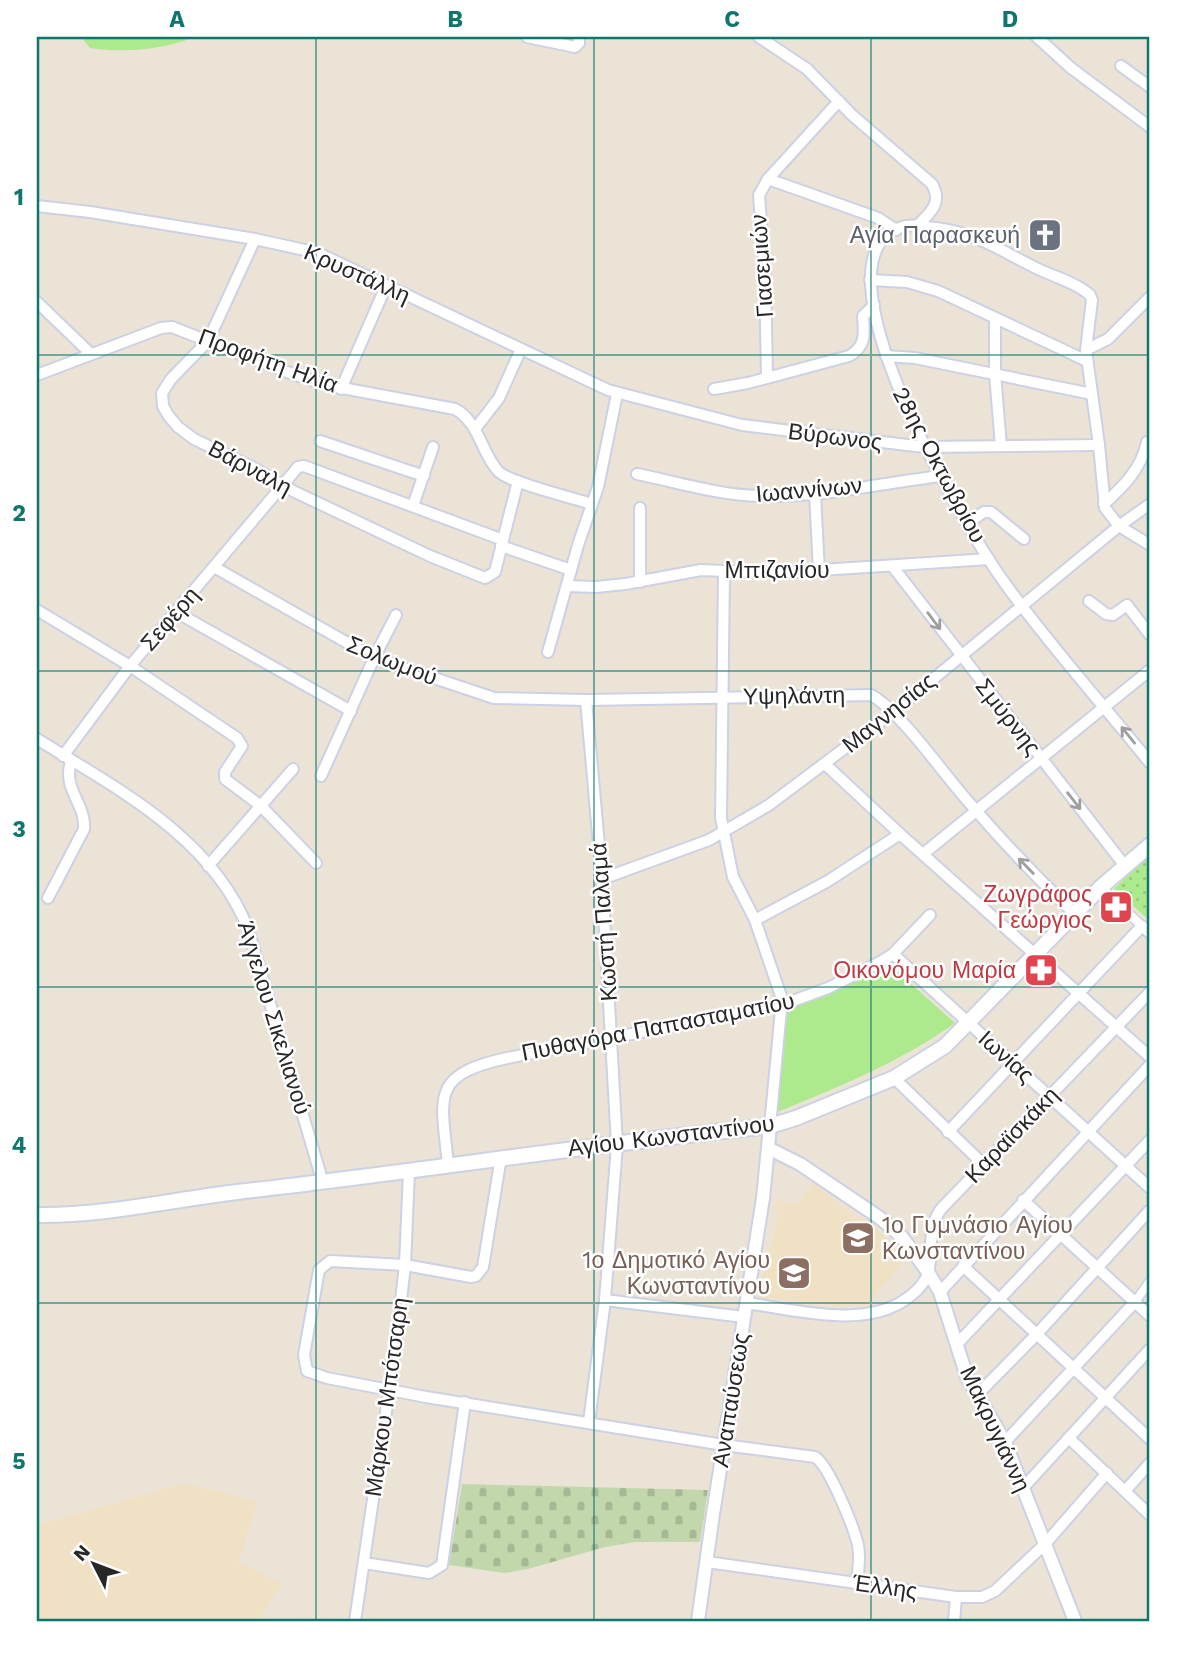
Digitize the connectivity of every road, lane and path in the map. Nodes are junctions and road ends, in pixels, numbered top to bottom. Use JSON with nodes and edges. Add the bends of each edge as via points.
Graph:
{"nodes":[{"id":1,"x":527,"y":37,"type":"edge"},
{"id":2,"x":579,"y":37,"type":"edge"},
{"id":3,"x":759,"y":37,"type":"edge"},
{"id":4,"x":1037,"y":37,"type":"edge"},
{"id":5,"x":1121,"y":65,"type":"dead end"},
{"id":6,"x":1150,"y":87,"type":"edge"},
{"id":7,"x":839,"y":101,"type":"junction"},
{"id":8,"x":1150,"y":127,"type":"edge"},
{"id":9,"x":768,"y":179,"type":"junction"},
{"id":10,"x":37,"y":206,"type":"edge"},
{"id":11,"x":917,"y":226,"type":"junction"},
{"id":12,"x":897,"y":230,"type":"junction"},
{"id":13,"x":255,"y":239,"type":"junction"},
{"id":14,"x":870,"y":280,"type":"junction"},
{"id":15,"x":386,"y":286,"type":"junction"},
{"id":16,"x":1150,"y":297,"type":"edge"},
{"id":17,"x":37,"y":302,"type":"edge"},
{"id":18,"x":874,"y":305,"type":"junction"},
{"id":19,"x":995,"y":318,"type":"junction"},
{"id":20,"x":208,"y":341,"type":"junction"},
{"id":21,"x":521,"y":349,"type":"junction"},
{"id":22,"x":92,"y":354,"type":"junction"},
{"id":23,"x":1086,"y":355,"type":"junction"},
{"id":24,"x":886,"y":356,"type":"junction"},
{"id":25,"x":995,"y":374,"type":"junction"},
{"id":26,"x":37,"y":375,"type":"edge"},
{"id":27,"x":766,"y":377,"type":"junction"},
{"id":28,"x":341,"y":389,"type":"junction"},
{"id":29,"x":714,"y":389,"type":"dead end"},
{"id":30,"x":617,"y":394,"type":"junction"},
{"id":31,"x":1092,"y":394,"type":"junction"},
{"id":32,"x":475,"y":429,"type":"junction"},
{"id":33,"x":320,"y":441,"type":"dead end"},
{"id":34,"x":1147,"y":442,"type":"dead end"},
{"id":35,"x":1099,"y":444,"type":"junction"},
{"id":36,"x":1001,"y":446,"type":"junction"},
{"id":37,"x":433,"y":447,"type":"dead end"},
{"id":38,"x":924,"y":447,"type":"junction"},
{"id":39,"x":637,"y":474,"type":"dead end"},
{"id":40,"x":424,"y":476,"type":"junction"},
{"id":41,"x":941,"y":476,"type":"junction"},
{"id":42,"x":518,"y":481,"type":"junction"},
{"id":43,"x":283,"y":486,"type":"junction"},
{"id":44,"x":815,"y":494,"type":"junction"},
{"id":45,"x":592,"y":504,"type":"junction"},
{"id":46,"x":1104,"y":504,"type":"junction"},
{"id":47,"x":1150,"y":504,"type":"edge"},
{"id":48,"x":413,"y":506,"type":"junction"},
{"id":49,"x":640,"y":508,"type":"dead end"},
{"id":50,"x":968,"y":523,"type":"junction"},
{"id":51,"x":1119,"y":526,"type":"junction"},
{"id":52,"x":1024,"y":539,"type":"dead end"},
{"id":53,"x":502,"y":543,"type":"junction"},
{"id":54,"x":1150,"y":545,"type":"edge"},
{"id":55,"x":989,"y":559,"type":"junction"},
{"id":56,"x":214,"y":567,"type":"junction"},
{"id":57,"x":893,"y":567,"type":"junction"},
{"id":58,"x":571,"y":570,"type":"junction"},
{"id":59,"x":819,"y":571,"type":"junction"},
{"id":60,"x":724,"y":572,"type":"junction"},
{"id":61,"x":640,"y":582,"type":"junction"},
{"id":62,"x":567,"y":586,"type":"junction"},
{"id":63,"x":1089,"y":601,"type":"dead end"},
{"id":64,"x":1022,"y":606,"type":"junction"},
{"id":65,"x":37,"y":610,"type":"edge"},
{"id":66,"x":176,"y":612,"type":"junction"},
{"id":67,"x":396,"y":615,"type":"dead end"},
{"id":68,"x":1150,"y":635,"type":"edge"},
{"id":69,"x":548,"y":652,"type":"dead end"},
{"id":70,"x":960,"y":656,"type":"junction"},
{"id":71,"x":374,"y":658,"type":"junction"},
{"id":72,"x":130,"y":666,"type":"junction"},
{"id":73,"x":1150,"y":670,"type":"edge"},
{"id":74,"x":723,"y":697,"type":"junction"},
{"id":75,"x":586,"y":700,"type":"junction"},
{"id":76,"x":1105,"y":707,"type":"junction"},
{"id":77,"x":351,"y":711,"type":"junction"},
{"id":78,"x":893,"y":712,"type":"junction"},
{"id":79,"x":37,"y":739,"type":"edge"},
{"id":80,"x":67,"y":758,"type":"junction"},
{"id":81,"x":1041,"y":759,"type":"junction"},
{"id":82,"x":1150,"y":763,"type":"edge"},
{"id":83,"x":825,"y":764,"type":"junction"},
{"id":84,"x":293,"y":769,"type":"dead end"},
{"id":85,"x":321,"y":776,"type":"dead end"},
{"id":86,"x":261,"y":806,"type":"junction"},
{"id":87,"x":975,"y":810,"type":"junction"},
{"id":88,"x":723,"y":833,"type":"junction"},
{"id":89,"x":900,"y":834,"type":"junction"},
{"id":90,"x":1150,"y":845,"type":"edge"},
{"id":91,"x":923,"y":854,"type":"junction"},
{"id":92,"x":316,"y":863,"type":"dead end"},
{"id":93,"x":208,"y":866,"type":"junction"},
{"id":94,"x":1125,"y":866,"type":"junction"},
{"id":95,"x":602,"y":879,"type":"junction"},
{"id":96,"x":1101,"y":887,"type":"junction"},
{"id":97,"x":47,"y":898,"type":"dead end"},
{"id":98,"x":1074,"y":913,"type":"junction"},
{"id":99,"x":930,"y":915,"type":"dead end"},
{"id":100,"x":755,"y":920,"type":"junction"},
{"id":101,"x":1146,"y":929,"type":"edge"},
{"id":102,"x":893,"y":954,"type":"junction"},
{"id":103,"x":1037,"y":954,"type":"junction"},
{"id":104,"x":1150,"y":992,"type":"edge"},
{"id":105,"x":1080,"y":993,"type":"junction"},
{"id":106,"x":782,"y":1005,"type":"junction"},
{"id":107,"x":969,"y":1024,"type":"junction"},
{"id":108,"x":1117,"y":1027,"type":"junction"},
{"id":109,"x":611,"y":1037,"type":"junction"},
{"id":110,"x":1150,"y":1057,"type":"edge"},
{"id":111,"x":1013,"y":1063,"type":"junction"},
{"id":112,"x":1150,"y":1065,"type":"edge"},
{"id":113,"x":894,"y":1078,"type":"junction"},
{"id":114,"x":1050,"y":1097,"type":"junction"},
{"id":115,"x":774,"y":1125,"type":"junction"},
{"id":116,"x":948,"y":1132,"type":"junction"},
{"id":117,"x":1087,"y":1132,"type":"junction"},
{"id":118,"x":1150,"y":1140,"type":"edge"},
{"id":119,"x":617,"y":1145,"type":"junction"},
{"id":120,"x":772,"y":1150,"type":"junction"},
{"id":121,"x":501,"y":1157,"type":"junction"},
{"id":122,"x":448,"y":1164,"type":"junction"},
{"id":123,"x":984,"y":1165,"type":"junction"},
{"id":124,"x":1126,"y":1166,"type":"junction"},
{"id":125,"x":409,"y":1171,"type":"junction"},
{"id":126,"x":323,"y":1183,"type":"junction"},
{"id":127,"x":1150,"y":1188,"type":"edge"},
{"id":128,"x":1023,"y":1200,"type":"junction"},
{"id":129,"x":1150,"y":1210,"type":"edge"},
{"id":130,"x":37,"y":1214,"type":"edge"},
{"id":131,"x":1061,"y":1235,"type":"junction"},
{"id":132,"x":405,"y":1265,"type":"junction"},
{"id":133,"x":962,"y":1266,"type":"junction"},
{"id":134,"x":1097,"y":1268,"type":"junction"},
{"id":135,"x":928,"y":1272,"type":"junction"},
{"id":136,"x":1150,"y":1281,"type":"edge"},
{"id":137,"x":940,"y":1292,"type":"junction"},
{"id":138,"x":605,"y":1300,"type":"junction"},
{"id":139,"x":999,"y":1301,"type":"junction"},
{"id":140,"x":1135,"y":1302,"type":"junction"},
{"id":141,"x":747,"y":1303,"type":"junction"},
{"id":142,"x":1150,"y":1316,"type":"edge"},
{"id":143,"x":744,"y":1317,"type":"junction"},
{"id":144,"x":1036,"y":1335,"type":"junction"},
{"id":145,"x":957,"y":1344,"type":"junction"},
{"id":146,"x":1150,"y":1349,"type":"edge"},
{"id":147,"x":1073,"y":1369,"type":"junction"},
{"id":148,"x":390,"y":1391,"type":"junction"},
{"id":149,"x":976,"y":1396,"type":"junction"},
{"id":150,"x":1106,"y":1399,"type":"junction"},
{"id":151,"x":466,"y":1402,"type":"junction"},
{"id":152,"x":589,"y":1422,"type":"junction"},
{"id":153,"x":1070,"y":1439,"type":"junction"},
{"id":154,"x":1150,"y":1439,"type":"edge"},
{"id":155,"x":1005,"y":1442,"type":"junction"},
{"id":156,"x":724,"y":1445,"type":"junction"},
{"id":157,"x":1150,"y":1463,"type":"edge"},
{"id":158,"x":1107,"y":1474,"type":"junction"},
{"id":159,"x":1023,"y":1488,"type":"junction"},
{"id":160,"x":1125,"y":1491,"type":"junction"},
{"id":161,"x":1150,"y":1515,"type":"edge"},
{"id":162,"x":1045,"y":1544,"type":"junction"},
{"id":163,"x":707,"y":1562,"type":"junction"},
{"id":164,"x":364,"y":1563,"type":"junction"},
{"id":165,"x":856,"y":1584,"type":"junction"},
{"id":166,"x":956,"y":1597,"type":"junction"},
{"id":167,"x":355,"y":1621,"type":"edge"},
{"id":168,"x":698,"y":1621,"type":"edge"},
{"id":169,"x":954,"y":1621,"type":"edge"},
{"id":170,"x":1075,"y":1621,"type":"edge"}],
"edges":[{"from":1,"to":2,"type":"street","via":[[572,47],[579,44]]},
{"from":3,"to":7,"type":"street","via":[[807,69]]},
{"from":4,"to":8,"type":"street","via":[[1070,68]]},
{"from":5,"to":6,"type":"street"},
{"from":7,"to":9,"type":"street","name":"Γιασεμιών"},
{"from":7,"to":11,"type":"street","via":[[933,186],[936,206]]},
{"from":9,"to":12,"type":"street","via":[[878,218]]},
{"from":9,"to":27,"type":"street","name":"Γιασεμιών","via":[[758,200],[765,275]]},
{"from":10,"to":13,"type":"street","name":"Κρυστάλλη"},
{"from":11,"to":12,"type":"street"},
{"from":11,"to":23,"type":"street","via":[[982,239],[1090,295]]},
{"from":12,"to":14,"type":"street","name":"28ης Οκτωβρίου","via":[[877,251]]},
{"from":13,"to":15,"type":"street","name":"Κρυστάλλη","via":[[318,253]]},
{"from":13,"to":20,"type":"street","name":"Βάρναλη"},
{"from":14,"to":18,"type":"street","name":"28ης Οκτωβρίου"},
{"from":14,"to":19,"type":"street","via":[[916,283]]},
{"from":15,"to":21,"type":"street","name":"Κρυστάλλη"},
{"from":15,"to":28,"type":"street"},
{"from":16,"to":23,"type":"street"},
{"from":17,"to":22,"type":"street"},
{"from":18,"to":24,"type":"street","name":"28ης Οκτωβρίου"},
{"from":18,"to":27,"type":"street","via":[[863,316],[863,343],[853,354]]},
{"from":19,"to":23,"type":"street"},
{"from":19,"to":25,"type":"street"},
{"from":20,"to":22,"type":"street","name":"Προφήτη Ηλία","via":[[166,327]]},
{"from":20,"to":28,"type":"street","name":"Προφήτη Ηλία"},
{"from":20,"to":43,"type":"street","name":"Βάρναλη","via":[[164,389],[161,398],[166,412],[190,436]]},
{"from":21,"to":30,"type":"street","name":"Κρυστάλλη"},
{"from":21,"to":32,"type":"street","via":[[499,398]]},
{"from":22,"to":26,"type":"street","name":"Προφήτη Ηλία"},
{"from":23,"to":31,"type":"street"},
{"from":24,"to":25,"type":"street"},
{"from":24,"to":38,"type":"street","name":"28ης Οκτωβρίου"},
{"from":25,"to":31,"type":"street"},
{"from":25,"to":36,"type":"street"},
{"from":27,"to":29,"type":"street"},
{"from":28,"to":32,"type":"street","name":"Προφήτη Ηλία","via":[[449,407],[463,414]]},
{"from":30,"to":38,"type":"street","name":"Βύρωνος","via":[[742,425]]},
{"from":30,"to":45,"type":"street"},
{"from":31,"to":35,"type":"street"},
{"from":32,"to":42,"type":"street","name":"Προφήτη Ηλία","via":[[497,470]]},
{"from":33,"to":40,"type":"street"},
{"from":34,"to":46,"type":"street","via":[[1134,472]]},
{"from":35,"to":36,"type":"street","name":"Βύρωνος"},
{"from":35,"to":46,"type":"street"},
{"from":36,"to":38,"type":"street","name":"Βύρωνος"},
{"from":37,"to":40,"type":"street"},
{"from":38,"to":41,"type":"street","name":"28ης Οκτωβρίου"},
{"from":39,"to":44,"type":"street","name":"Ιωαννίνων","via":[[744,495]]},
{"from":40,"to":48,"type":"street"},
{"from":41,"to":44,"type":"street","name":"Ιωαννίνων"},
{"from":41,"to":50,"type":"street","name":"28ης Οκτωβρίου"},
{"from":42,"to":45,"type":"street","name":"Προφήτη Ηλία"},
{"from":42,"to":53,"type":"street"},
{"from":43,"to":48,"type":"street","name":"Σεφέρη","via":[[294,470],[304,466]]},
{"from":43,"to":53,"type":"street","name":"Βάρναλη","via":[[485,578],[495,572]]},
{"from":43,"to":56,"type":"street","name":"Σεφέρη"},
{"from":44,"to":59,"type":"street"},
{"from":45,"to":58,"type":"street"},
{"from":46,"to":51,"type":"street"},
{"from":47,"to":51,"type":"street","name":"Μαγνησίας"},
{"from":48,"to":53,"type":"street"},
{"from":49,"to":61,"type":"street"},
{"from":50,"to":52,"type":"street","via":[[991,512]]},
{"from":50,"to":55,"type":"street","name":"28ης Οκτωβρίου"},
{"from":51,"to":54,"type":"street"},
{"from":51,"to":64,"type":"street","name":"Μαγνησίας"},
{"from":53,"to":58,"type":"street"},
{"from":55,"to":57,"type":"street","name":"Μπιζανίου"},
{"from":55,"to":64,"type":"street","name":"28ης Οκτωβρίου"},
{"from":56,"to":66,"type":"street","name":"Σεφέρη"},
{"from":56,"to":71,"type":"street","name":"Σολωμού"},
{"from":57,"to":59,"type":"street","name":"Μπιζανίου"},
{"from":57,"to":70,"type":"street","name":"Σμύρνης","one_way":true},
{"from":58,"to":62,"type":"street"},
{"from":59,"to":60,"type":"street","name":"Μπιζανίου"},
{"from":60,"to":61,"type":"street","name":"Μπιζανίου","via":[[696,570]]},
{"from":60,"to":74,"type":"street"},
{"from":61,"to":62,"type":"street","name":"Μπιζανίου"},
{"from":62,"to":69,"type":"street"},
{"from":63,"to":68,"type":"street","via":[[1113,615],[1127,605]]},
{"from":64,"to":70,"type":"street","name":"Μαγνησίας"},
{"from":64,"to":76,"type":"street","name":"28ης Οκτωβρίου"},
{"from":65,"to":72,"type":"street"},
{"from":66,"to":72,"type":"street","name":"Σεφέρη"},
{"from":66,"to":77,"type":"street"},
{"from":67,"to":71,"type":"street"},
{"from":70,"to":78,"type":"street","name":"Μαγνησίας"},
{"from":70,"to":81,"type":"street","name":"Σμύρνης"},
{"from":71,"to":75,"type":"street","name":"Σολωμού","via":[[494,698]]},
{"from":71,"to":77,"type":"street"},
{"from":72,"to":80,"type":"street","name":"Σεφέρη"},
{"from":72,"to":86,"type":"street","via":[[237,738],[242,746],[225,779]]},
{"from":73,"to":76,"type":"street"},
{"from":74,"to":75,"type":"street","name":"Υψηλάντη"},
{"from":74,"to":78,"type":"street","name":"Υψηλάντη","via":[[864,695],[876,697]]},
{"from":74,"to":88,"type":"street"},
{"from":75,"to":95,"type":"street","name":"Κωστή Παλαμά"},
{"from":76,"to":81,"type":"street"},
{"from":82,"to":76,"type":"street","name":"28ης Οκτωβρίου","one_way":true},
{"from":77,"to":85,"type":"street"},
{"from":78,"to":83,"type":"street","name":"Μαγνησίας"},
{"from":78,"to":87,"type":"street","name":"Υψηλάντη"},
{"from":79,"to":80,"type":"street","name":"Άγγελου Σικελιανού"},
{"from":80,"to":93,"type":"street","name":"Άγγελου Σικελιανού","via":[[156,815]]},
{"from":80,"to":97,"type":"street","via":[[69,782],[84,830]]},
{"from":81,"to":87,"type":"street"},
{"from":81,"to":94,"type":"street","name":"Σμύρνης","one_way":true},
{"from":83,"to":88,"type":"street","name":"Μαγνησίας"},
{"from":83,"to":89,"type":"street"},
{"from":84,"to":86,"type":"street"},
{"from":86,"to":92,"type":"street"},
{"from":86,"to":93,"type":"street"},
{"from":87,"to":91,"type":"street"},
{"from":98,"to":87,"type":"street","name":"Υψηλάντη","one_way":true},
{"from":88,"to":95,"type":"street","name":"Μαγνησίας"},
{"from":88,"to":100,"type":"street","via":[[733,877]]},
{"from":89,"to":91,"type":"street"},
{"from":89,"to":100,"type":"street","via":[[828,881]]},
{"from":90,"to":94,"type":"main road","name":"Αγίου Κωνσταντίνου"},
{"from":91,"to":103,"type":"street"},
{"from":93,"to":126,"type":"street","name":"Άγγελου Σικελιανού","via":[[230,891],[248,929]]},
{"from":94,"to":96,"type":"main road","name":"Αγίου Κωνσταντίνου"},
{"from":95,"to":109,"type":"street","name":"Κωστή Παλαμά"},
{"from":96,"to":98,"type":"main road","name":"Αγίου Κωνσταντίνου"},
{"from":96,"to":101,"type":"street"},
{"from":98,"to":103,"type":"main road","name":"Αγίου Κωνσταντίνου"},
{"from":99,"to":102,"type":"street","name":"Πυθαγόρα Παπασταματίου"},
{"from":100,"to":106,"type":"street"},
{"from":101,"to":105,"type":"street"},
{"from":102,"to":106,"type":"street","name":"Πυθαγόρα Παπασταματίου","via":[[828,988]]},
{"from":102,"to":107,"type":"street","name":"Ιωνίας"},
{"from":103,"to":105,"type":"street"},
{"from":103,"to":107,"type":"main road","name":"Αγίου Κωνσταντίνου"},
{"from":104,"to":108,"type":"street","name":"Καραϊσκάκη"},
{"from":105,"to":108,"type":"street"},
{"from":105,"to":111,"type":"street"},
{"from":106,"to":109,"type":"street","name":"Πυθαγόρα Παπασταματίου"},
{"from":106,"to":115,"type":"street"},
{"from":107,"to":111,"type":"street","name":"Ιωνίας"},
{"from":107,"to":113,"type":"main road","name":"Αγίου Κωνσταντίνου","via":[[945,1046]]},
{"from":108,"to":110,"type":"street"},
{"from":108,"to":114,"type":"street","name":"Καραϊσκάκη"},
{"from":109,"to":119,"type":"street","name":"Κωστή Παλαμά"},
{"from":109,"to":122,"type":"street","name":"Πυθαγόρα Παπασταματίου","via":[[486,1062],[455,1077],[446,1088],[442,1107]]},
{"from":111,"to":114,"type":"street","name":"Ιωνίας"},
{"from":111,"to":116,"type":"street"},
{"from":112,"to":117,"type":"street"},
{"from":113,"to":115,"type":"main road","name":"Αγίου Κωνσταντίνου"},
{"from":113,"to":116,"type":"street"},
{"from":114,"to":117,"type":"street","name":"Ιωνίας"},
{"from":114,"to":123,"type":"street","name":"Καραϊσκάκη"},
{"from":115,"to":119,"type":"main road","name":"Αγίου Κωνσταντίνου"},
{"from":115,"to":120,"type":"street","name":"Αναπαύσεως"},
{"from":116,"to":123,"type":"street"},
{"from":117,"to":124,"type":"street","name":"Ιωνίας"},
{"from":117,"to":128,"type":"street"},
{"from":118,"to":124,"type":"street"},
{"from":119,"to":121,"type":"main road","name":"Αγίου Κωνσταντίνου"},
{"from":119,"to":138,"type":"street","name":"Κωστή Παλαμά"},
{"from":120,"to":135,"type":"street","name":"Μακρυγιάννη","via":[[880,1218],[902,1237]]},
{"from":120,"to":141,"type":"street","name":"Αναπαύσεως"},
{"from":121,"to":122,"type":"main road","name":"Αγίου Κωνσταντίνου"},
{"from":121,"to":132,"type":"street","via":[[481,1272],[471,1277]]},
{"from":122,"to":125,"type":"main road","name":"Αγίου Κωνσταντίνου"},
{"from":123,"to":135,"type":"street","name":"Καραϊσκάκη","via":[[937,1214]]},
{"from":124,"to":127,"type":"street","name":"Ιωνίας"},
{"from":124,"to":131,"type":"street"},
{"from":125,"to":126,"type":"main road","name":"Αγίου Κωνσταντίνου"},
{"from":125,"to":132,"type":"street","name":"Μάρκου Μπότσαρη"},
{"from":126,"to":130,"type":"main road","name":"Αγίου Κωνσταντίνου","via":[[94,1213]]},
{"from":128,"to":131,"type":"street"},
{"from":128,"to":133,"type":"street"},
{"from":129,"to":134,"type":"street"},
{"from":131,"to":134,"type":"street"},
{"from":131,"to":139,"type":"street"},
{"from":132,"to":148,"type":"street","name":"Μάρκου Μπότσαρη"},
{"from":132,"to":148,"type":"street","via":[[330,1261],[322,1265],[304,1355],[307,1371],[314,1375]]},
{"from":133,"to":137,"type":"street"},
{"from":133,"to":139,"type":"street"},
{"from":134,"to":140,"type":"street"},
{"from":134,"to":144,"type":"street"},
{"from":135,"to":137,"type":"street","name":"Μακρυγιάννη"},
{"from":135,"to":141,"type":"street","via":[[906,1300],[872,1315]]},
{"from":136,"to":140,"type":"street"},
{"from":137,"to":145,"type":"street","name":"Μακρυγιάννη"},
{"from":138,"to":143,"type":"street"},
{"from":138,"to":152,"type":"street","name":"Κωστή Παλαμά"},
{"from":139,"to":144,"type":"street"},
{"from":139,"to":145,"type":"street"},
{"from":140,"to":142,"type":"street"},
{"from":140,"to":147,"type":"street"},
{"from":141,"to":143,"type":"street","name":"Αναπαύσεως"},
{"from":143,"to":156,"type":"street","name":"Αναπαύσεως"},
{"from":144,"to":147,"type":"street"},
{"from":144,"to":149,"type":"street"},
{"from":145,"to":149,"type":"street","name":"Μακρυγιάννη"},
{"from":146,"to":150,"type":"street"},
{"from":147,"to":150,"type":"street"},
{"from":147,"to":155,"type":"street"},
{"from":148,"to":151,"type":"street"},
{"from":148,"to":164,"type":"street","name":"Μάρκου Μπότσαρη"},
{"from":149,"to":155,"type":"street","name":"Μακρυγιάννη"},
{"from":150,"to":153,"type":"street"},
{"from":150,"to":154,"type":"street"},
{"from":151,"to":152,"type":"street"},
{"from":151,"to":164,"type":"street","via":[[442,1565],[429,1573]]},
{"from":152,"to":156,"type":"street"},
{"from":153,"to":158,"type":"street"},
{"from":153,"to":159,"type":"street"},
{"from":155,"to":159,"type":"street","name":"Μακρυγιάννη"},
{"from":156,"to":163,"type":"street","name":"Αναπαύσεως"},
{"from":156,"to":165,"type":"street","via":[[806,1454],[821,1460],[857,1542]]},
{"from":157,"to":160,"type":"street"},
{"from":158,"to":160,"type":"street"},
{"from":158,"to":162,"type":"street","name":"Έλλης"},
{"from":159,"to":162,"type":"street","name":"Μακρυγιάννη"},
{"from":160,"to":161,"type":"street"},
{"from":162,"to":166,"type":"street","name":"Έλλης","via":[[988,1596]]},
{"from":162,"to":170,"type":"street","name":"Μακρυγιάννη"},
{"from":163,"to":165,"type":"street","name":"Έλλης"},
{"from":163,"to":168,"type":"street","name":"Αναπαύσεως"},
{"from":164,"to":167,"type":"street","name":"Μάρκου Μπότσαρη"},
{"from":165,"to":166,"type":"street","name":"Έλλης"},
{"from":166,"to":169,"type":"street"}]}
